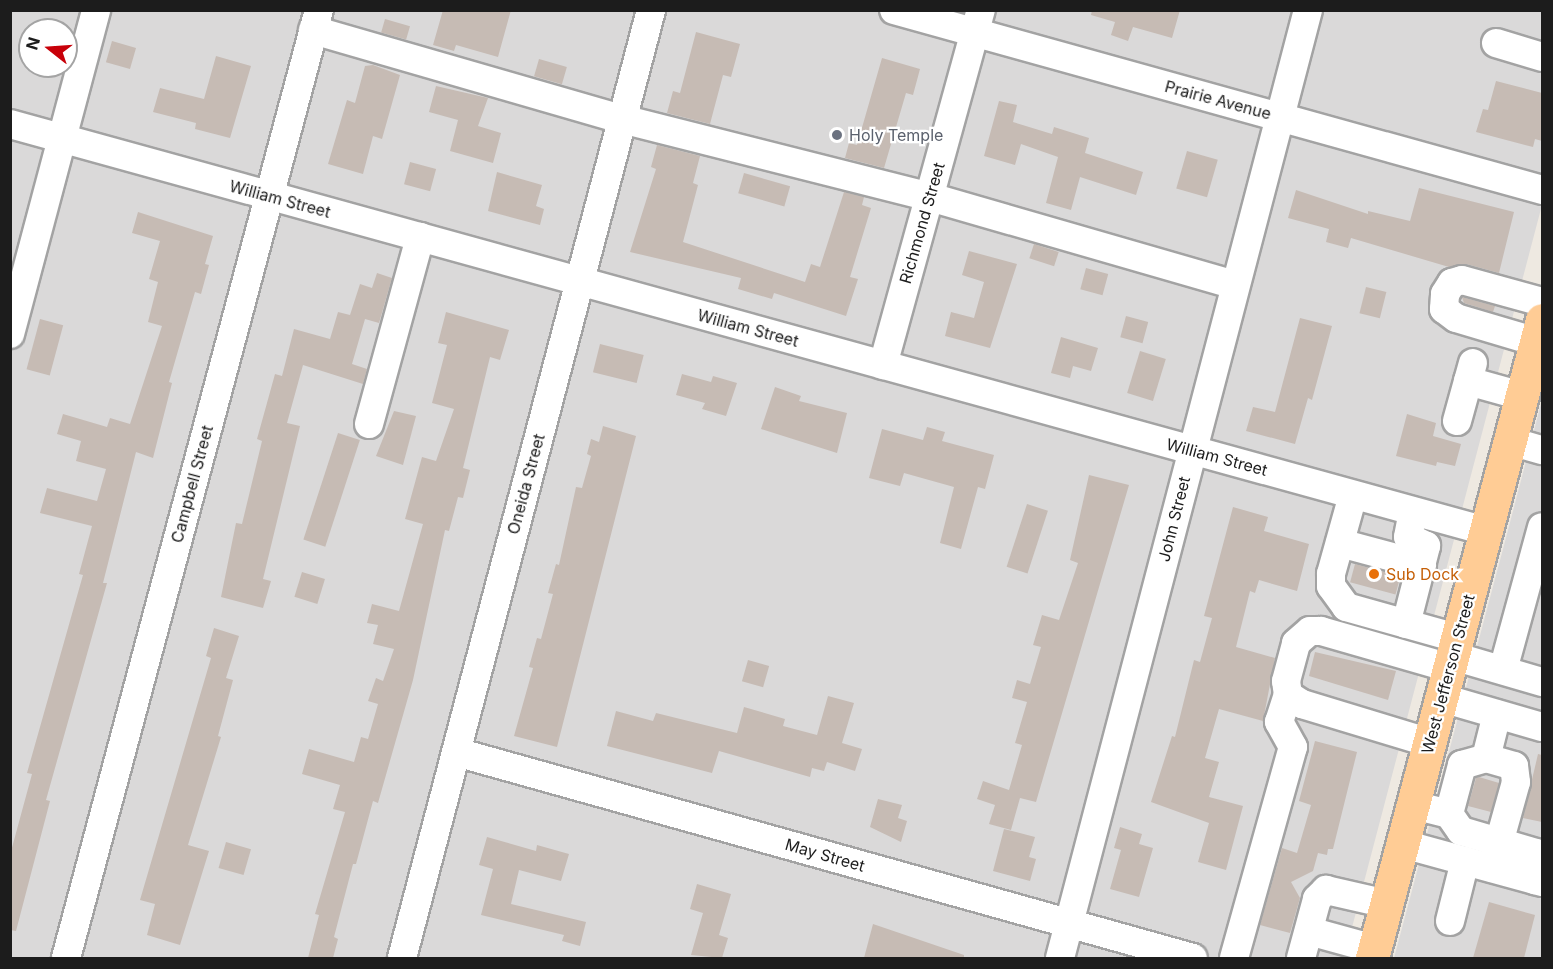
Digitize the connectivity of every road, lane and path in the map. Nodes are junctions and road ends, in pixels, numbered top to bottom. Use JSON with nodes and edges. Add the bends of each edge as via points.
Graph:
{"nodes":[{"id":1,"x":96,"y":10,"type":"edge"},
{"id":2,"x":651,"y":10,"type":"edge"},
{"id":3,"x":894,"y":10,"type":"edge"},
{"id":4,"x":1308,"y":10,"type":"edge"},
{"id":5,"x":316,"y":20,"type":"edge"},
{"id":6,"x":978,"y":22,"type":"edge"},
{"id":7,"x":1496,"y":43,"type":"dead end"},
{"id":8,"x":1542,"y":57,"type":"edge"},
{"id":9,"x":1279,"y":117,"type":"junction"},
{"id":10,"x":622,"y":118,"type":"junction"},
{"id":11,"x":10,"y":124,"type":"edge"},
{"id":12,"x":63,"y":139,"type":"junction"},
{"id":13,"x":1542,"y":190,"type":"edge"},
{"id":14,"x":269,"y":196,"type":"junction"},
{"id":15,"x":930,"y":197,"type":"junction"},
{"id":16,"x":420,"y":237,"type":"junction"},
{"id":17,"x":580,"y":281,"type":"junction"},
{"id":18,"x":1235,"y":285,"type":"junction"},
{"id":19,"x":1542,"y":302,"type":"edge"},
{"id":20,"x":10,"y":334,"type":"edge"},
{"id":21,"x":1539,"y":339,"type":"edge"},
{"id":22,"x":883,"y":365,"type":"junction"},
{"id":23,"x":1522,"y":396,"type":"junction"},
{"id":24,"x":1457,"y":421,"type":"dead end"},
{"id":25,"x":369,"y":424,"type":"dead end"},
{"id":26,"x":1510,"y":441,"type":"junction"},
{"id":27,"x":1191,"y":450,"type":"junction"},
{"id":28,"x":1542,"y":450,"type":"edge"},
{"id":29,"x":1353,"y":495,"type":"junction"},
{"id":30,"x":1413,"y":511,"type":"junction"},
{"id":31,"x":1542,"y":527,"type":"edge"},
{"id":32,"x":1486,"y":531,"type":"junction"},
{"id":33,"x":1340,"y":543,"type":"junction"},
{"id":34,"x":1422,"y":565,"type":"junction"},
{"id":35,"x":1406,"y":624,"type":"junction"},
{"id":36,"x":1450,"y":665,"type":"junction"},
{"id":37,"x":1503,"y":670,"type":"junction"},
{"id":38,"x":1542,"y":682,"type":"edge"},
{"id":39,"x":1288,"y":695,"type":"junction"},
{"id":40,"x":1497,"y":714,"type":"junction"},
{"id":41,"x":1542,"y":727,"type":"edge"},
{"id":42,"x":1428,"y":749,"type":"junction"},
{"id":43,"x":456,"y":752,"type":"junction"},
{"id":44,"x":1474,"y":761,"type":"junction"},
{"id":45,"x":1413,"y":805,"type":"junction"},
{"id":46,"x":1449,"y":814,"type":"junction"},
{"id":47,"x":1403,"y":844,"type":"junction"},
{"id":48,"x":1485,"y":857,"type":"junction"},
{"id":49,"x":1539,"y":881,"type":"edge"},
{"id":50,"x":1387,"y":904,"type":"junction"},
{"id":51,"x":1450,"y":921,"type":"dead end"},
{"id":52,"x":1070,"y":923,"type":"junction"},
{"id":53,"x":1309,"y":931,"type":"junction"},
{"id":54,"x":1374,"y":954,"type":"edge"},
{"id":55,"x":66,"y":958,"type":"edge"},
{"id":56,"x":402,"y":958,"type":"edge"},
{"id":57,"x":1060,"y":958,"type":"edge"},
{"id":58,"x":1192,"y":958,"type":"edge"},
{"id":59,"x":1234,"y":958,"type":"edge"},
{"id":60,"x":1301,"y":958,"type":"edge"}],
"edges":[{"from":1,"to":12,"type":"street"},
{"from":2,"to":10,"type":"street","name":"Oneida Street"},
{"from":3,"to":6,"type":"street","name":"Prairie Avenue"},
{"from":4,"to":9,"type":"street","name":"John Street"},
{"from":5,"to":10,"type":"street"},
{"from":5,"to":14,"type":"street","name":"Campbell Street"},
{"from":6,"to":9,"type":"street","name":"Prairie Avenue"},
{"from":6,"to":15,"type":"street","name":"Richmond Street"},
{"from":7,"to":8,"type":"street"},
{"from":9,"to":13,"type":"street","name":"Prairie Avenue"},
{"from":9,"to":18,"type":"street","name":"John Street"},
{"from":10,"to":15,"type":"street"},
{"from":10,"to":17,"type":"street","name":"Oneida Street"},
{"from":11,"to":12,"type":"street","name":"William Street"},
{"from":12,"to":14,"type":"street","name":"William Street"},
{"from":12,"to":20,"type":"street"},
{"from":14,"to":16,"type":"street","name":"William Street"},
{"from":14,"to":55,"type":"street","name":"Campbell Street"},
{"from":15,"to":18,"type":"street"},
{"from":15,"to":22,"type":"street","name":"Richmond Street"},
{"from":16,"to":17,"type":"street","name":"William Street"},
{"from":16,"to":25,"type":"street"},
{"from":17,"to":22,"type":"street","name":"William Street"},
{"from":17,"to":43,"type":"street","name":"Oneida Street"},
{"from":18,"to":27,"type":"street","name":"John Street"},
{"from":19,"to":21,"type":"street","via":[[1462,280],[1452,283],[1445,294],[1444,309],[1456,318]]},
{"from":21,"to":23,"type":"main road","name":"West Jefferson Street"},
{"from":22,"to":27,"type":"street","name":"William Street"},
{"from":23,"to":24,"type":"street","via":[[1470,372]]},
{"from":23,"to":26,"type":"main road","name":"West Jefferson Street"},
{"from":26,"to":28,"type":"street"},
{"from":26,"to":32,"type":"main road","name":"West Jefferson Street"},
{"from":27,"to":29,"type":"street","name":"William Street"},
{"from":27,"to":52,"type":"street","name":"John Street"},
{"from":29,"to":30,"type":"street","name":"William Street"},
{"from":29,"to":33,"type":"street"},
{"from":30,"to":32,"type":"street","name":"William Street"},
{"from":30,"to":34,"type":"street","via":[[1408,537],[1426,546]]},
{"from":31,"to":37,"type":"street"},
{"from":32,"to":36,"type":"main road","name":"West Jefferson Street"},
{"from":33,"to":34,"type":"street"},
{"from":33,"to":35,"type":"street","via":[[1331,586],[1346,607]]},
{"from":34,"to":35,"type":"street"},
{"from":35,"to":36,"type":"street"},
{"from":36,"to":37,"type":"street"},
{"from":36,"to":39,"type":"street","via":[[1310,631],[1296,643],[1286,681]]},
{"from":36,"to":40,"type":"street"},
{"from":36,"to":42,"type":"main road","name":"West Jefferson Street"},
{"from":37,"to":38,"type":"street"},
{"from":39,"to":42,"type":"street","via":[[1302,705]]},
{"from":39,"to":59,"type":"street","via":[[1279,722],[1293,747]]},
{"from":40,"to":41,"type":"street"},
{"from":40,"to":44,"type":"street"},
{"from":42,"to":44,"type":"street"},
{"from":42,"to":45,"type":"main road","name":"West Jefferson Street"},
{"from":43,"to":52,"type":"street","name":"May Street"},
{"from":43,"to":56,"type":"street","name":"Oneida Street"},
{"from":44,"to":46,"type":"street"},
{"from":44,"to":48,"type":"street","via":[[1514,765],[1516,782]]},
{"from":45,"to":46,"type":"street"},
{"from":45,"to":47,"type":"main road","name":"West Jefferson Street"},
{"from":46,"to":48,"type":"street"},
{"from":47,"to":48,"type":"street"},
{"from":47,"to":50,"type":"main road","name":"West Jefferson Street"},
{"from":48,"to":49,"type":"street"},
{"from":48,"to":51,"type":"street"},
{"from":50,"to":53,"type":"street","via":[[1326,890],[1317,899]]},
{"from":50,"to":54,"type":"main road","name":"West Jefferson Street"},
{"from":52,"to":57,"type":"street","name":"John Street"},
{"from":52,"to":58,"type":"street","name":"May Street"},
{"from":53,"to":54,"type":"street"},
{"from":53,"to":60,"type":"street"}]}
